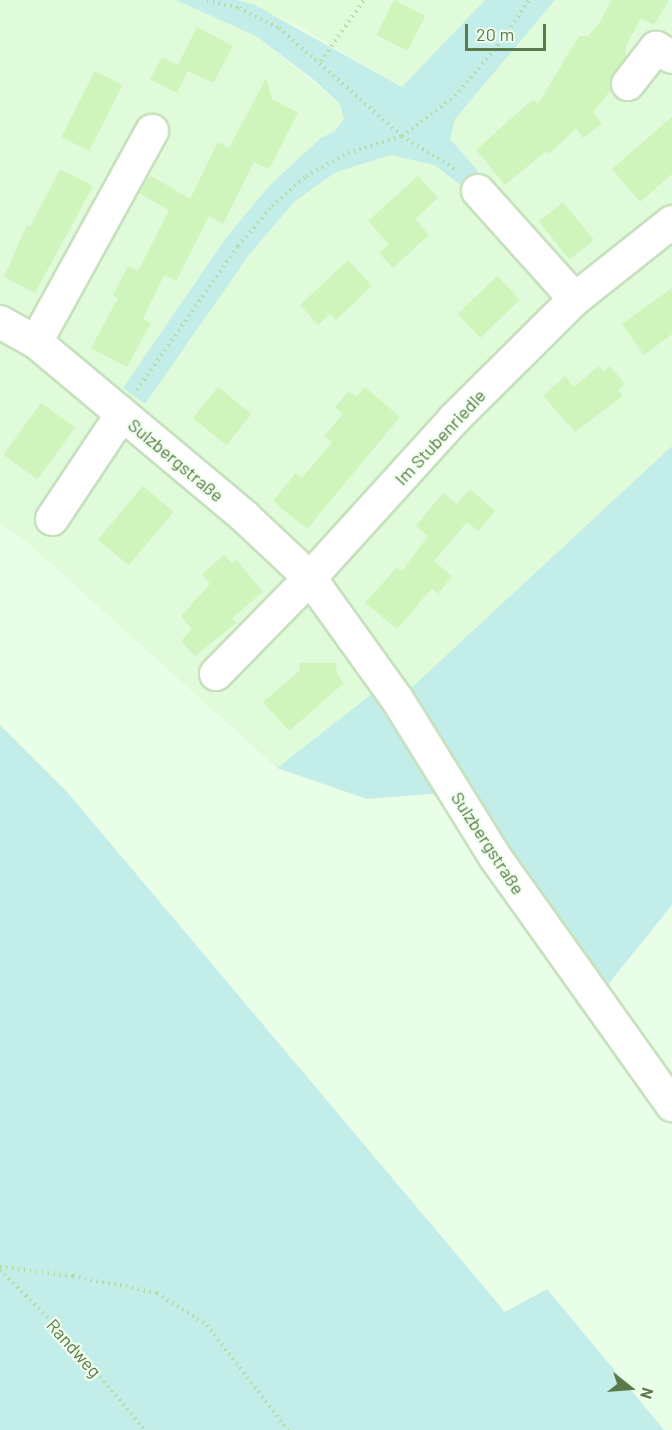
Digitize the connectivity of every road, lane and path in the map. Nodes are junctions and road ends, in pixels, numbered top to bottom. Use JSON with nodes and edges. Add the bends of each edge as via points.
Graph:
{"nodes":[{"id":1,"x":207,"y":0,"type":"edge"},
{"id":2,"x":364,"y":0,"type":"edge"},
{"id":3,"x":529,"y":0,"type":"edge"},
{"id":4,"x":672,"y":57,"type":"edge"},
{"id":5,"x":321,"y":61,"type":"junction"},
{"id":6,"x":628,"y":84,"type":"dead end"},
{"id":7,"x":152,"y":131,"type":"dead end"},
{"id":8,"x":402,"y":136,"type":"junction"},
{"id":9,"x":478,"y":191,"type":"joint"},
{"id":10,"x":672,"y":222,"type":"edge"},
{"id":11,"x":575,"y":299,"type":"junction"},
{"id":12,"x":0,"y":322,"type":"edge"},
{"id":13,"x":36,"y":342,"type":"junction"},
{"id":14,"x":128,"y":404,"type":"junction"},
{"id":15,"x":52,"y":519,"type":"dead end"},
{"id":16,"x":310,"y":578,"type":"junction"},
{"id":17,"x":216,"y":674,"type":"dead end"},
{"id":18,"x":672,"y":1105,"type":"edge"},
{"id":19,"x":0,"y":1268,"type":"edge"},
{"id":20,"x":145,"y":1430,"type":"edge"},
{"id":21,"x":288,"y":1430,"type":"edge"}],
"edges":[{"from":1,"to":5,"type":"path","via":[[239,8],[279,28]]},
{"from":2,"to":5,"type":"path"},
{"from":3,"to":8,"type":"path","via":[[501,42],[455,96]]},
{"from":4,"to":6,"type":"street","via":[[656,48]]},
{"from":5,"to":8,"type":"path"},
{"from":7,"to":13,"type":"street"},
{"from":8,"to":9,"type":"path","via":[[447,162]]},
{"from":8,"to":14,"type":"path","via":[[348,153],[306,176],[272,206],[238,246]]},
{"from":9,"to":11,"type":"street"},
{"from":10,"to":11,"type":"street","name":"Im Stubenriedle"},
{"from":11,"to":16,"type":"street","name":"Im Stubenriedle","via":[[454,419]]},
{"from":12,"to":13,"type":"street","name":"Sulzbergstraße"},
{"from":13,"to":14,"type":"street","name":"Sulzbergstraße"},
{"from":14,"to":15,"type":"street","name":"Sulzbergstraße"},
{"from":14,"to":16,"type":"street","name":"Sulzbergstraße"},
{"from":16,"to":17,"type":"street"},
{"from":16,"to":18,"type":"street","name":"Sulzbergstraße","via":[[397,699],[495,857]]},
{"from":19,"to":20,"type":"path","name":"Randweg","via":[[61,1331]]},
{"from":19,"to":21,"type":"path","via":[[73,1276],[157,1293],[207,1325]]}]}
